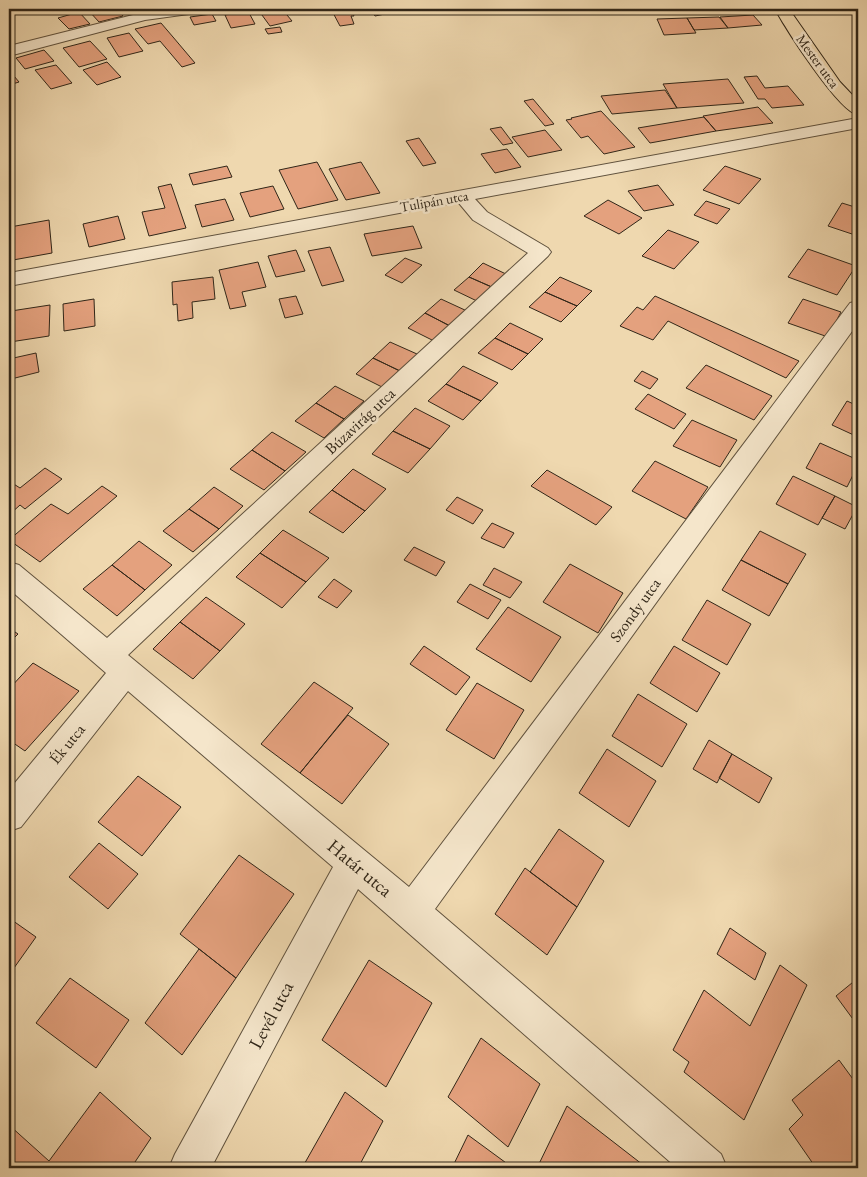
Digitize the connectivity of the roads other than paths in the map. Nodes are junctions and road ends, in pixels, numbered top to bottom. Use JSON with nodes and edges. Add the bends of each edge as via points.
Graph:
{"nodes":[{"id":1,"x":196,"y":9,"type":"edge"},
{"id":2,"x":782,"y":9,"type":"edge"},
{"id":3,"x":9,"y":51,"type":"edge"},
{"id":4,"x":858,"y":110,"type":"edge"},
{"id":5,"x":858,"y":123,"type":"edge"},
{"id":6,"x":462,"y":196,"type":"junction"},
{"id":7,"x":9,"y":279,"type":"edge"},
{"id":8,"x":858,"y":308,"type":"edge"},
{"id":9,"x":9,"y":573,"type":"edge"},
{"id":10,"x":116,"y":664,"type":"junction"},
{"id":11,"x":9,"y":816,"type":"edge"},
{"id":12,"x":354,"y":862,"type":"junction"},
{"id":13,"x":412,"y":912,"type":"junction"},
{"id":14,"x":189,"y":1168,"type":"edge"},
{"id":15,"x":706,"y":1168,"type":"edge"}],
"edges":[{"from":1,"to":3,"type":"street","via":[[145,16]]},
{"from":2,"to":4,"type":"main road","name":"Mester utca","via":[[834,85]]},
{"from":5,"to":6,"type":"street","name":"Tulipán utca"},
{"from":6,"to":7,"type":"street","name":"Tulipán utca"},
{"from":6,"to":10,"type":"street","name":"Búzavirág utca","via":[[480,216],[541,252]]},
{"from":8,"to":13,"type":"street","name":"Szondy utca"},
{"from":9,"to":10,"type":"street","name":"Határ utca"},
{"from":10,"to":11,"type":"street","name":"Ék utca"},
{"from":10,"to":12,"type":"street","name":"Határ utca"},
{"from":12,"to":13,"type":"street","name":"Határ utca"},
{"from":12,"to":14,"type":"street","name":"Levél utca"},
{"from":13,"to":15,"type":"street","name":"Határ utca"}]}
